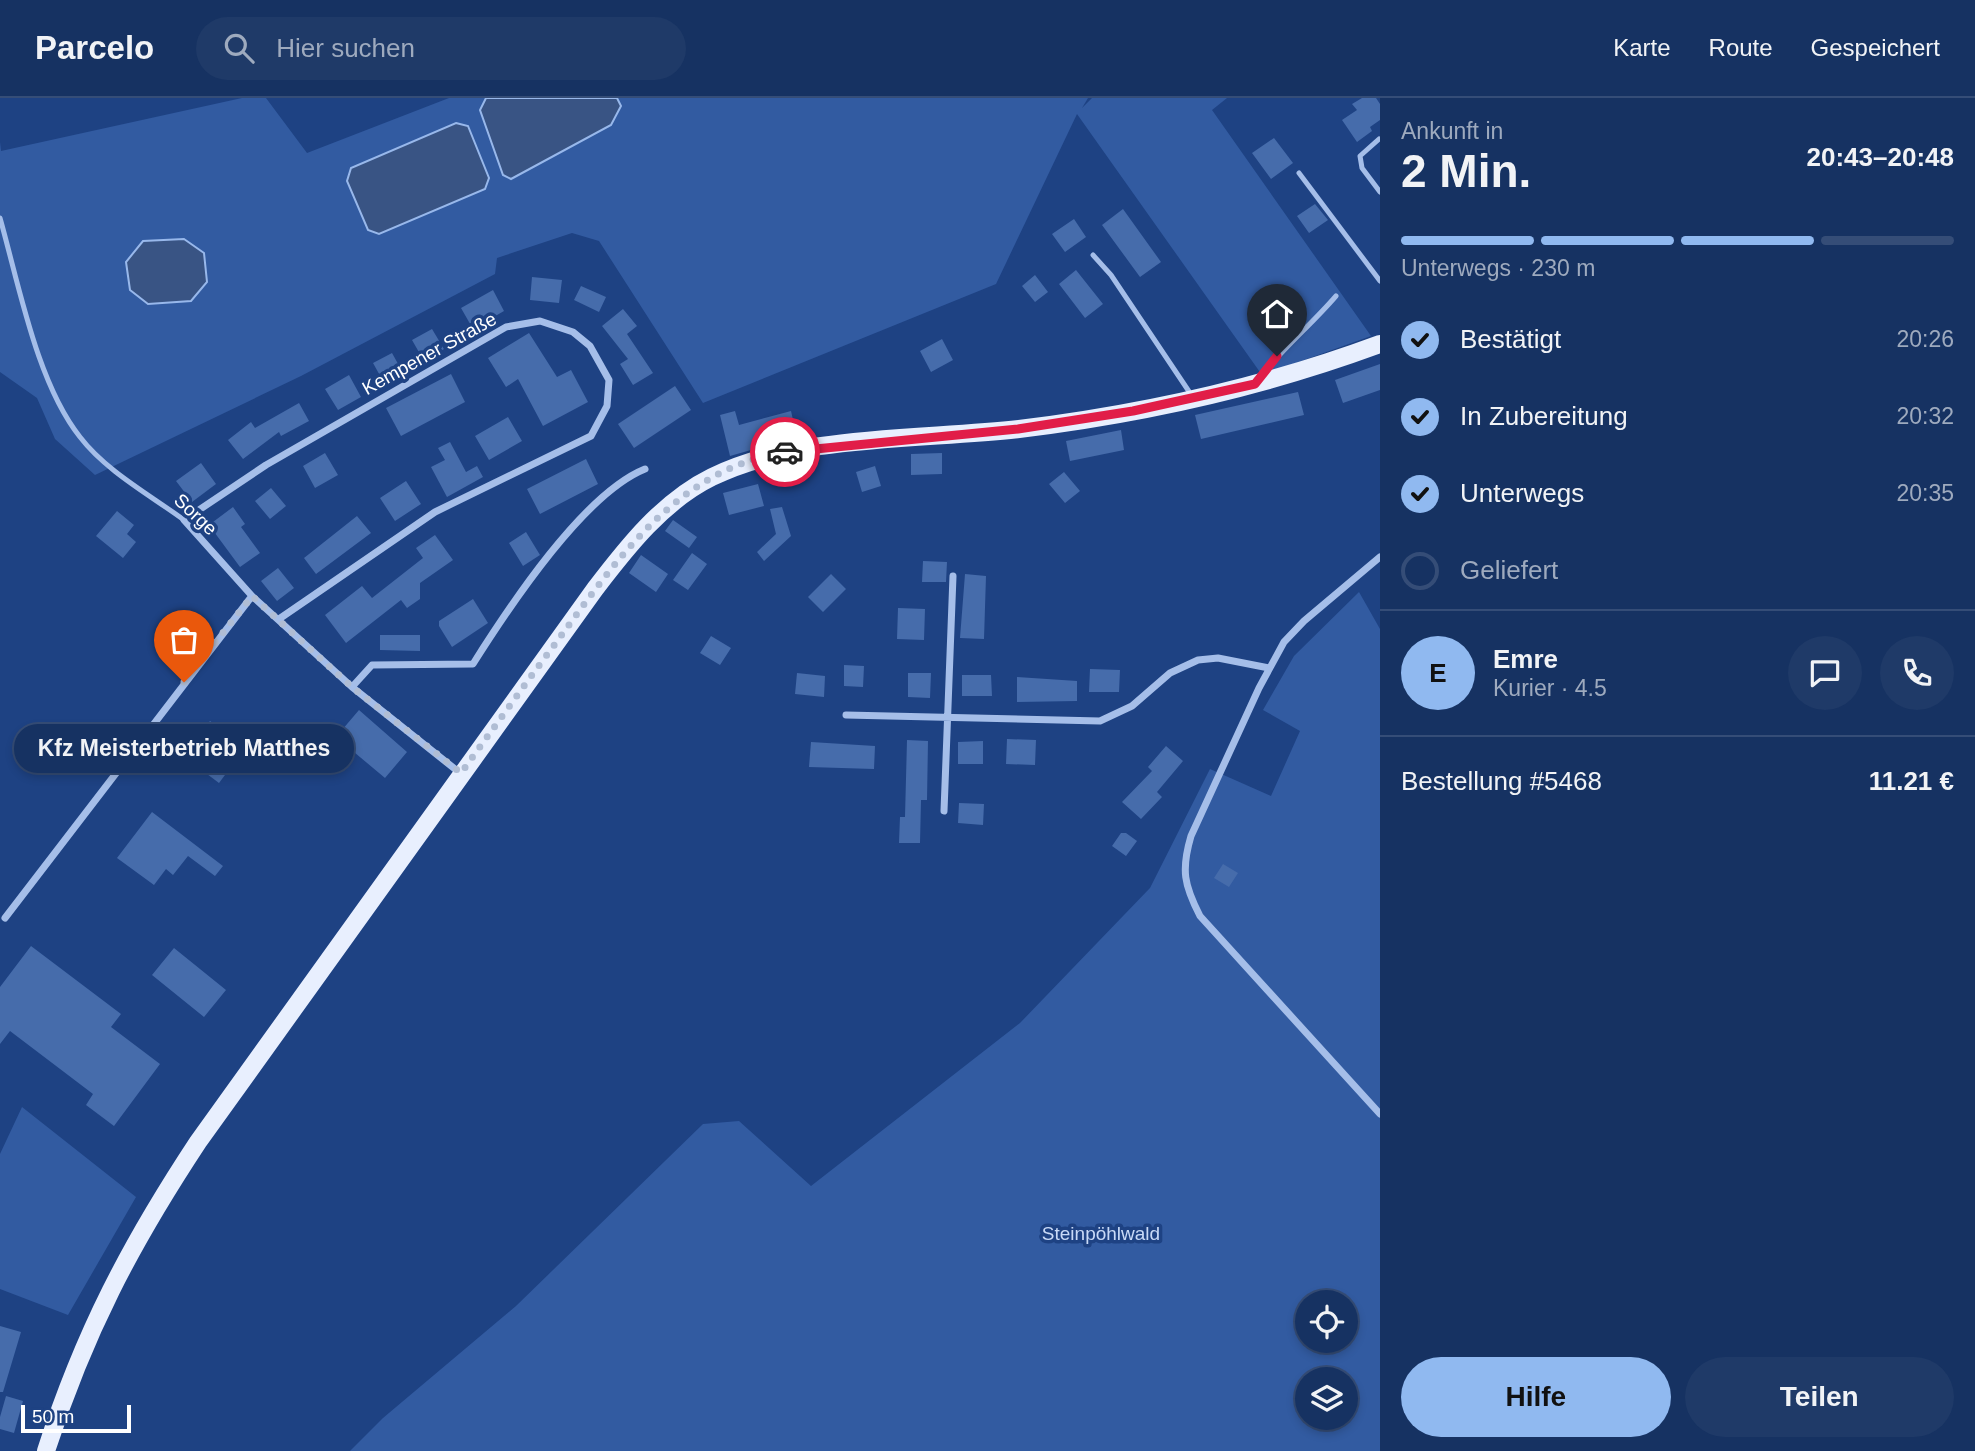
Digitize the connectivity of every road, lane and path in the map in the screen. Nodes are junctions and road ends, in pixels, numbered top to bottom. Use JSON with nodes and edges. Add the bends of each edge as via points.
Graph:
{"nodes":[{"id":1,"x":1379,"y":139,"type":"edge"},
{"id":2,"x":1299,"y":173,"type":"dead end"},
{"id":3,"x":1380,"y":192,"type":"edge"},
{"id":4,"x":0,"y":218,"type":"edge"},
{"id":5,"x":1093,"y":255,"type":"dead end"},
{"id":6,"x":1380,"y":281,"type":"edge"},
{"id":7,"x":1336,"y":296,"type":"dead end"},
{"id":8,"x":1380,"y":344,"type":"edge"},
{"id":9,"x":1255,"y":384,"type":"junction"},
{"id":10,"x":1194,"y":399,"type":"junction"},
{"id":11,"x":645,"y":469,"type":"dead end"},
{"id":12,"x":184,"y":520,"type":"junction"},
{"id":13,"x":1380,"y":557,"type":"edge"},
{"id":14,"x":953,"y":576,"type":"dead end"},
{"id":15,"x":252,"y":596,"type":"junction"},
{"id":16,"x":279,"y":619,"type":"junction"},
{"id":17,"x":1269,"y":668,"type":"junction"},
{"id":18,"x":352,"y":687,"type":"junction"},
{"id":19,"x":846,"y":715,"type":"dead end"},
{"id":20,"x":948,"y":716,"type":"junction"},
{"id":21,"x":461,"y":773,"type":"junction"},
{"id":22,"x":944,"y":811,"type":"dead end"},
{"id":23,"x":5,"y":918,"type":"dead end"},
{"id":24,"x":1380,"y":1114,"type":"edge"},
{"id":25,"x":46,"y":1451,"type":"edge"}],
"edges":[{"from":1,"to":3,"type":"lane","via":[[1360,156],[1359,163]]},
{"from":2,"to":6,"type":"lane"},
{"from":4,"to":12,"type":"lane","name":"Sorge","via":[[33,337],[57,401],[80,438],[103,460]]},
{"from":5,"to":10,"type":"lane"},
{"from":7,"to":9,"type":"lane"},
{"from":8,"to":9,"type":"main road"},
{"from":9,"to":10,"type":"main road"},
{"from":10,"to":21,"type":"main road","via":[[1018,429],[808,448],[751,461],[710,477],[664,510],[619,558]]},
{"from":11,"to":18,"type":"street","via":[[617,484],[585,514],[516,597],[473,664],[372,665]]},
{"from":12,"to":15,"type":"street","name":"Sorge"},
{"from":12,"to":16,"type":"street","name":"Kempener Straße","via":[[266,465],[506,327],[540,321],[573,332],[590,346],[609,380],[607,406],[591,436],[435,513]]},
{"from":13,"to":17,"type":"street","via":[[1304,621]]},
{"from":14,"to":20,"type":"street"},
{"from":15,"to":16,"type":"street","name":"Sorge"},
{"from":15,"to":23,"type":"street"},
{"from":16,"to":18,"type":"street","name":"Sorge"},
{"from":17,"to":20,"type":"street","via":[[1217,658],[1198,660],[1170,673],[1132,706],[1100,721]]},
{"from":17,"to":24,"type":"street","via":[[1191,836],[1184,858],[1188,892],[1200,916]]},
{"from":18,"to":21,"type":"street","name":"Sorge"},
{"from":19,"to":20,"type":"street"},
{"from":20,"to":22,"type":"street"},
{"from":21,"to":25,"type":"main road","via":[[198,1142],[128,1254],[87,1337]]}]}
